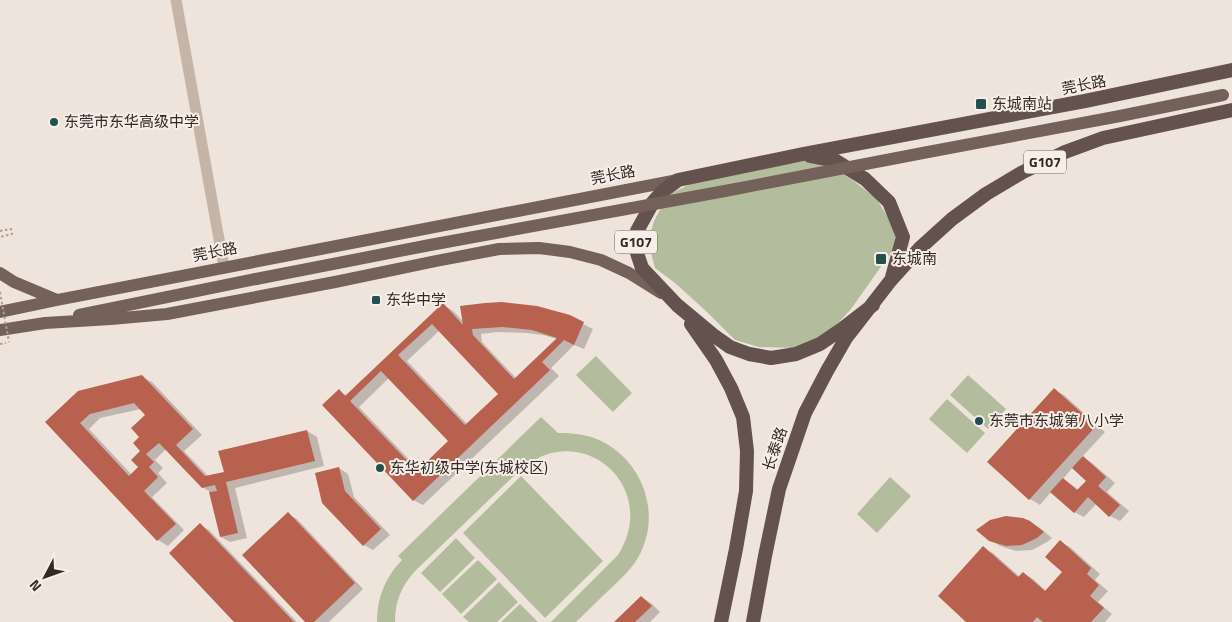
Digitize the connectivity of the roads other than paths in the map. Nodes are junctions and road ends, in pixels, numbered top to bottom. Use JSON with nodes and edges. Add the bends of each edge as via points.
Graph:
{"nodes":[{"id":1,"x":176,"y":0,"type":"edge"},
{"id":2,"x":1232,"y":70,"type":"edge"},
{"id":3,"x":1228,"y":94,"type":"edge"},
{"id":4,"x":1232,"y":110,"type":"edge"},
{"id":5,"x":803,"y":154,"type":"junction"},
{"id":6,"x":678,"y":180,"type":"junction"},
{"id":7,"x":224,"y":267,"type":"junction"},
{"id":8,"x":0,"y":274,"type":"edge"},
{"id":9,"x":892,"y":280,"type":"junction"},
{"id":10,"x":57,"y":300,"type":"junction"},
{"id":11,"x":677,"y":305,"type":"junction"},
{"id":12,"x":873,"y":305,"type":"junction"},
{"id":13,"x":0,"y":312,"type":"edge"},
{"id":14,"x":45,"y":323,"type":"junction"},
{"id":15,"x":0,"y":330,"type":"edge"},
{"id":16,"x":721,"y":622,"type":"edge"},
{"id":17,"x":753,"y":622,"type":"edge"}],
"edges":[{"from":1,"to":7,"type":"street"},
{"from":2,"to":5,"type":"highway","name":"莞长路","number":"G107"},
{"from":3,"to":14,"type":"main road","bridge":true,"via":[[430,245]]},
{"from":4,"to":9,"type":"highway","number":"G107","via":[[1103,138],[1023,172],[952,219]]},
{"from":5,"to":6,"type":"highway","name":"莞长路","number":"G107"},
{"from":5,"to":9,"type":"highway","via":[[836,161],[865,179],[889,202],[903,237]]},
{"from":6,"to":7,"type":"main road","name":"莞长路"},
{"from":6,"to":11,"type":"highway","number":"G107","via":[[653,202],[637,231],[636,250],[642,268]]},
{"from":7,"to":10,"type":"main road","name":"莞长路"},
{"from":8,"to":10,"type":"main road"},
{"from":9,"to":12,"type":"highway","number":"G107"},
{"from":10,"to":13,"type":"main road","name":"莞长路"},
{"from":11,"to":12,"type":"highway","via":[[730,347],[771,358],[796,354],[820,344]]},
{"from":11,"to":14,"type":"main road","via":[[629,273],[601,260],[538,248],[490,251],[167,314]]},
{"from":11,"to":16,"type":"highway","name":"长泰路","number":"G107","via":[[716,360],[731,388],[742,417],[747,451],[746,491]]},
{"from":12,"to":17,"type":"highway","name":"长泰路","number":"G107","via":[[846,338],[805,413],[779,489]]},
{"from":14,"to":15,"type":"main road"}]}
